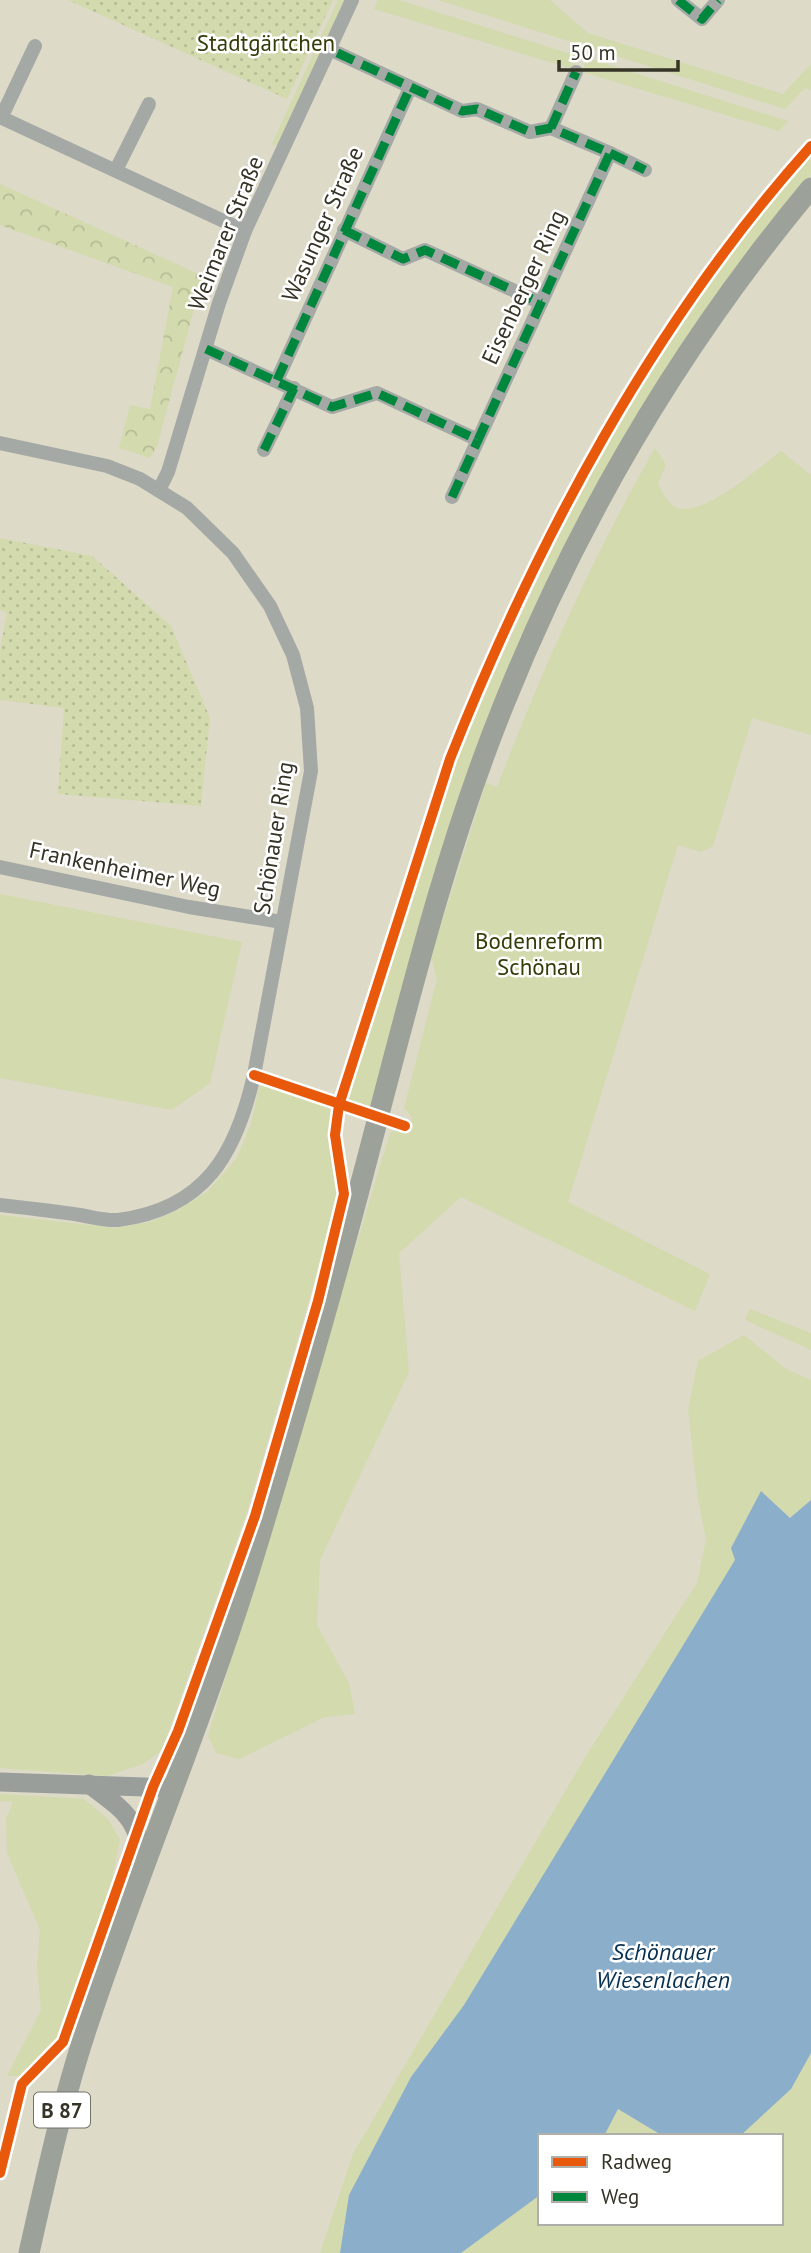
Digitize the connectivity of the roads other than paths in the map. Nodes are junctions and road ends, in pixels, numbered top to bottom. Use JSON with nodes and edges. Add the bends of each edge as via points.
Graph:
{"nodes":[{"id":1,"x":352,"y":0,"type":"edge"},
{"id":2,"x":678,"y":0,"type":"edge"},
{"id":3,"x":718,"y":0,"type":"edge"},
{"id":4,"x":35,"y":46,"type":"dead end"},
{"id":5,"x":329,"y":49,"type":"junction"},
{"id":6,"x":576,"y":72,"type":"dead end"},
{"id":7,"x":410,"y":88,"type":"junction"},
{"id":8,"x":149,"y":104,"type":"dead end"},
{"id":9,"x":1,"y":118,"type":"edge"},
{"id":10,"x":551,"y":128,"type":"junction"},
{"id":11,"x":610,"y":153,"type":"junction"},
{"id":12,"x":116,"y":170,"type":"junction"},
{"id":13,"x":645,"y":170,"type":"dead end"},
{"id":14,"x":811,"y":188,"type":"edge"},
{"id":15,"x":344,"y":230,"type":"junction"},
{"id":16,"x":245,"y":231,"type":"junction"},
{"id":17,"x":541,"y":303,"type":"junction"},
{"id":18,"x":206,"y":349,"type":"junction"},
{"id":19,"x":277,"y":380,"type":"junction"},
{"id":20,"x":294,"y":388,"type":"junction"},
{"id":21,"x":478,"y":440,"type":"junction"},
{"id":22,"x":0,"y":443,"type":"edge"},
{"id":23,"x":264,"y":450,"type":"dead end"},
{"id":24,"x":159,"y":490,"type":"junction"},
{"id":25,"x":452,"y":497,"type":"dead end"},
{"id":26,"x":0,"y":867,"type":"edge"},
{"id":27,"x":282,"y":922,"type":"junction"},
{"id":28,"x":0,"y":1205,"type":"edge"},
{"id":29,"x":0,"y":1782,"type":"edge"},
{"id":30,"x":89,"y":1784,"type":"junction"},
{"id":31,"x":173,"y":1788,"type":"junction"},
{"id":32,"x":146,"y":1861,"type":"junction"},
{"id":33,"x":29,"y":2253,"type":"edge"}],
"edges":[{"from":1,"to":5,"type":"street","name":"Weimarer Straße"},
{"from":2,"to":3,"type":"street","via":[[702,19]]},
{"from":4,"to":9,"type":"street"},
{"from":5,"to":7,"type":"street"},
{"from":5,"to":16,"type":"street","name":"Weimarer Straße"},
{"from":6,"to":10,"type":"street"},
{"from":7,"to":10,"type":"street","via":[[462,111],[477,108],[530,132]]},
{"from":7,"to":15,"type":"street","name":"Wasunger Straße"},
{"from":8,"to":12,"type":"street"},
{"from":9,"to":12,"type":"street"},
{"from":10,"to":11,"type":"street"},
{"from":11,"to":13,"type":"street"},
{"from":11,"to":17,"type":"street","name":"Eisenberger Ring"},
{"from":12,"to":16,"type":"street"},
{"from":14,"to":31,"type":"main road","number":"B 87","via":[[724,297],[630,444],[548,603],[504,704],[470,793],[431,920],[330,1303],[249,1570]]},
{"from":15,"to":17,"type":"street","via":[[403,259],[425,250]]},
{"from":15,"to":19,"type":"street","name":"Wasunger Straße"},
{"from":16,"to":18,"type":"street","name":"Weimarer Straße"},
{"from":17,"to":21,"type":"street","name":"Eisenberger Ring"},
{"from":18,"to":19,"type":"street"},
{"from":18,"to":24,"type":"street","name":"Weimarer Straße"},
{"from":19,"to":20,"type":"street"},
{"from":20,"to":21,"type":"street","via":[[332,407],[377,393]]},
{"from":20,"to":23,"type":"street"},
{"from":21,"to":25,"type":"street","name":"Eisenberger Ring"},
{"from":22,"to":24,"type":"street","name":"Schönauer Ring","via":[[107,466]]},
{"from":24,"to":27,"type":"street","name":"Schönauer Ring","via":[[187,509],[233,553],[271,606],[293,655],[307,708],[310,771]]},
{"from":26,"to":27,"type":"street","name":"Frankenheimer Weg"},
{"from":27,"to":28,"type":"street","name":"Schönauer Ring","via":[[242,1123],[227,1155],[200,1188],[174,1205],[116,1220]]},
{"from":29,"to":30,"type":"street"},
{"from":30,"to":31,"type":"street"},
{"from":30,"to":32,"type":"street","via":[[120,1807],[138,1828]]},
{"from":31,"to":32,"type":"main road","number":"B 87"},
{"from":32,"to":33,"type":"main road","number":"B 87","via":[[59,2120]]}]}
